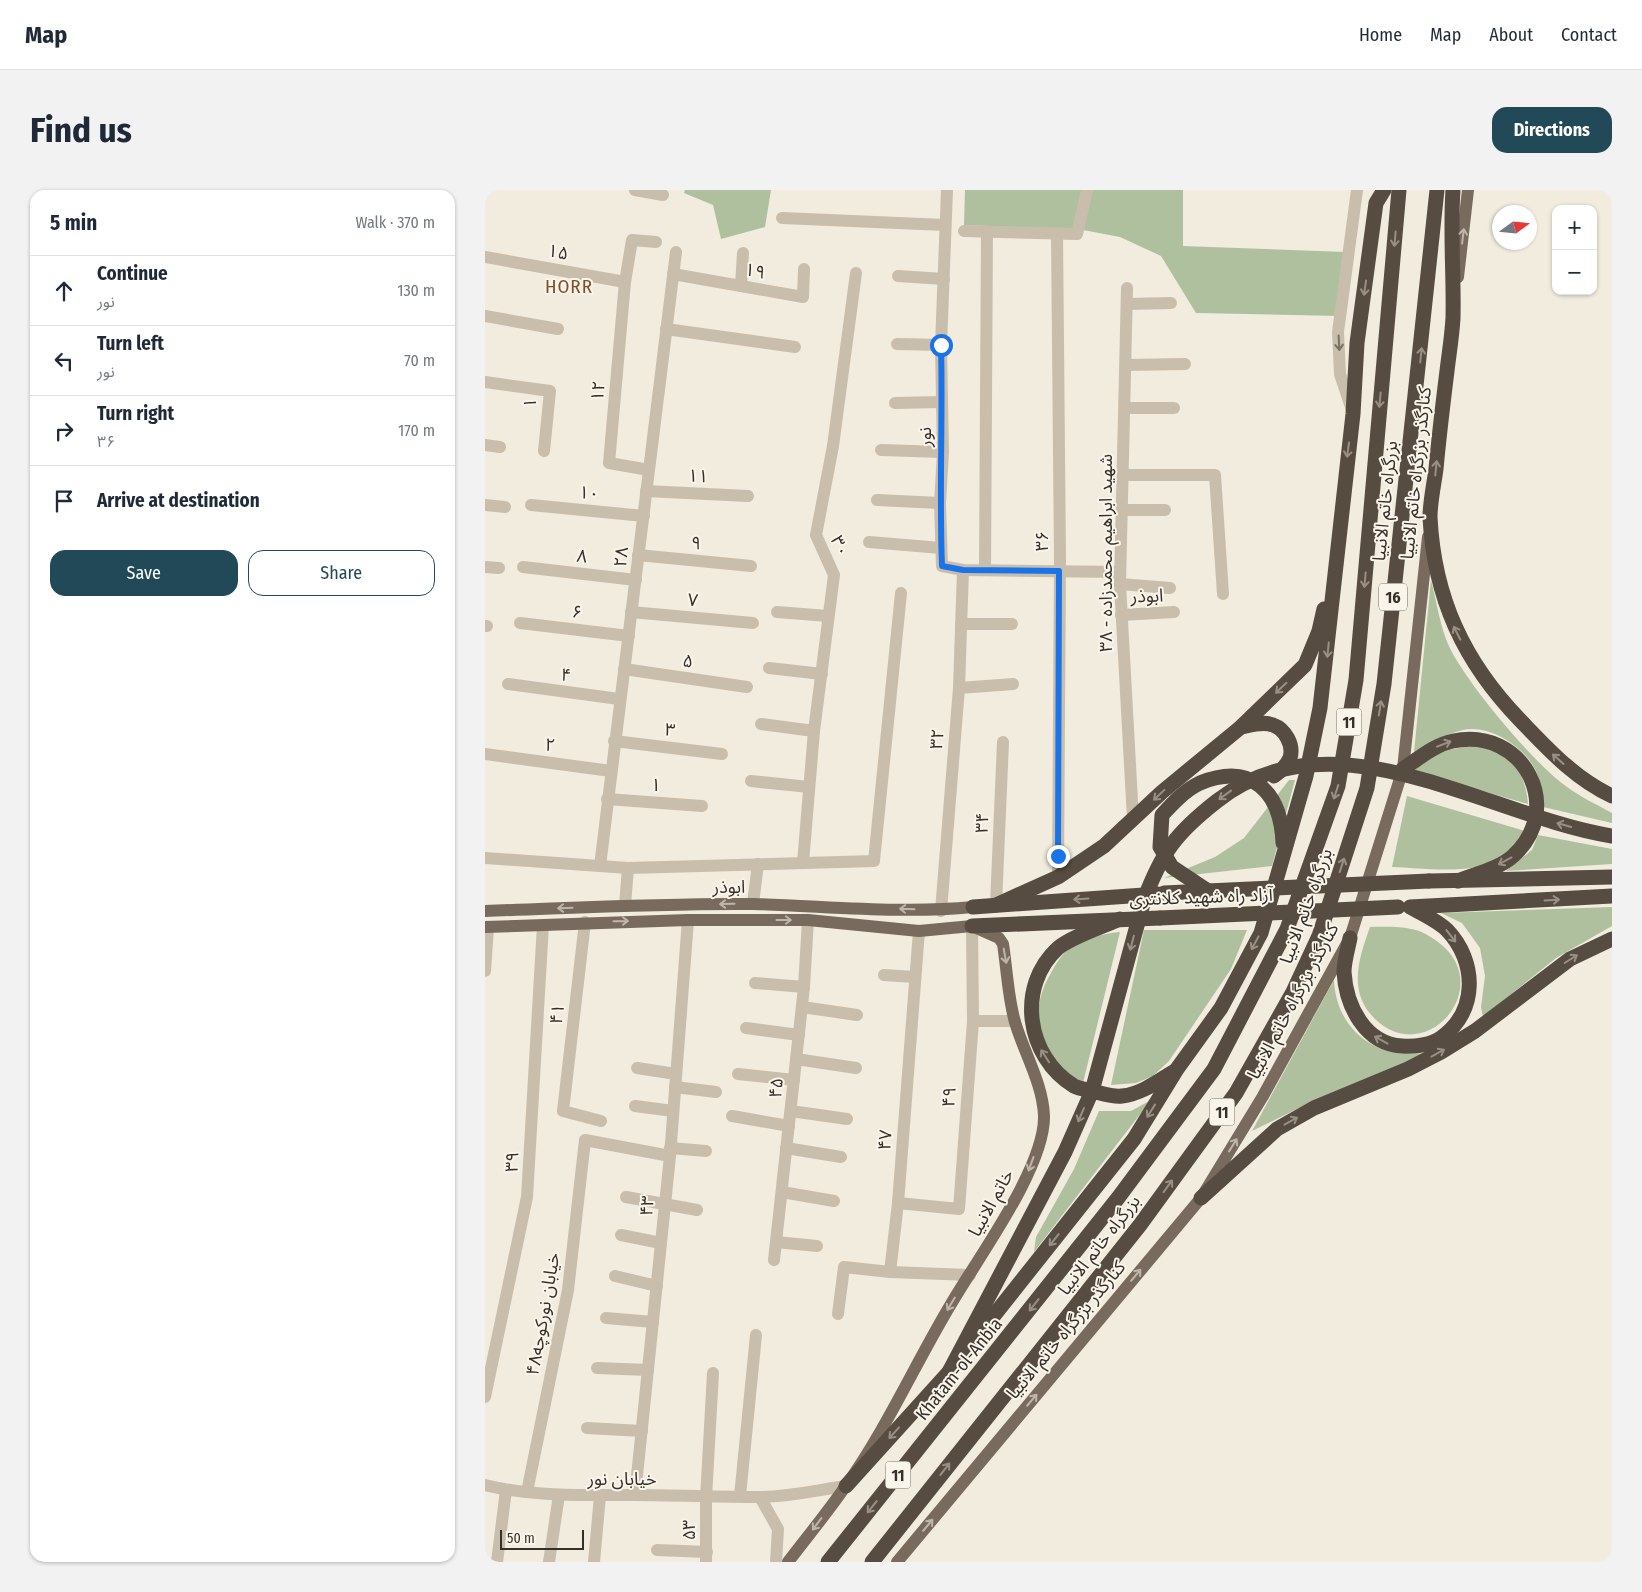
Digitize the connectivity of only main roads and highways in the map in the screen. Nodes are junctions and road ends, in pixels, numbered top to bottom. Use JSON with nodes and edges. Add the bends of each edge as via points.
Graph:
{"nodes":[{"id":1,"x":1384,"y":190,"type":"edge"},
{"id":2,"x":1399,"y":190,"type":"edge"},
{"id":3,"x":1437,"y":190,"type":"edge"},
{"id":4,"x":1453,"y":190,"type":"edge"},
{"id":5,"x":1468,"y":190,"type":"edge"},
{"id":6,"x":1453,"y":319,"type":"junction"},
{"id":7,"x":1430,"y":516,"type":"junction"},
{"id":8,"x":1337,"y":567,"type":"junction"},
{"id":9,"x":1241,"y":727,"type":"junction"},
{"id":10,"x":1403,"y":769,"type":"junction"},
{"id":11,"x":1257,"y":782,"type":"junction"},
{"id":12,"x":1612,"y":796,"type":"edge"},
{"id":13,"x":1612,"y":836,"type":"edge"},
{"id":14,"x":1284,"y":856,"type":"junction"},
{"id":15,"x":1612,"y":877,"type":"edge"},
{"id":16,"x":1458,"y":881,"type":"junction"},
{"id":17,"x":1208,"y":891,"type":"junction"},
{"id":18,"x":1612,"y":896,"type":"edge"},
{"id":19,"x":996,"y":905,"type":"junction"},
{"id":20,"x":973,"y":907,"type":"joint"},
{"id":21,"x":1405,"y":907,"type":"junction"},
{"id":22,"x":485,"y":911,"type":"edge"},
{"id":23,"x":1120,"y":919,"type":"junction"},
{"id":24,"x":972,"y":926,"type":"junction"},
{"id":25,"x":486,"y":927,"type":"edge"},
{"id":26,"x":1350,"y":938,"type":"junction"},
{"id":27,"x":1612,"y":939,"type":"edge"},
{"id":28,"x":1293,"y":992,"type":"joint"},
{"id":29,"x":1177,"y":1069,"type":"junction"},
{"id":30,"x":1201,"y":1198,"type":"junction"},
{"id":31,"x":949,"y":1372,"type":"junction"},
{"id":32,"x":846,"y":1486,"type":"junction"},
{"id":33,"x":788,"y":1562,"type":"edge"},
{"id":34,"x":828,"y":1562,"type":"edge"},
{"id":35,"x":872,"y":1562,"type":"edge"},
{"id":36,"x":897,"y":1562,"type":"edge"}],
"edges":[{"from":1,"to":8,"type":"highway","one_way":true,"via":[[1376,204],[1357,343]]},
{"from":2,"to":34,"type":"highway","name":"Khatam-ol-Anbia","number":"11","one_way":true,"via":[[1356,680],[1338,786],[1287,929],[1214,1069],[1118,1198]]},
{"from":28,"to":3,"type":"highway","name":"بزرگراه خاتم الانبیا","number":"16","one_way":true,"via":[[1319,936],[1367,788],[1384,684]]},
{"from":4,"to":6,"type":"highway","via":[[1450,228]]},
{"from":6,"to":5,"type":"main road","name":"کنارگذر بزرگراه خاتم الانبیا","one_way":true},
{"from":7,"to":6,"type":"highway","name":"کنارگذر بزرگراه خاتم الانبیا","one_way":true},
{"from":7,"to":10,"type":"main road","name":"کنارگذر بزرگراه خاتم الانبیا"},
{"from":12,"to":7,"type":"highway","one_way":true,"via":[[1594,788],[1553,756],[1484,679],[1451,620],[1441,590]]},
{"from":8,"to":9,"type":"highway","one_way":true,"via":[[1319,631],[1305,665]]},
{"from":8,"to":14,"type":"highway","one_way":true,"via":[[1320,708]]},
{"from":9,"to":11,"type":"highway","via":[[1273,725],[1285,733],[1290,744],[1291,757],[1285,766],[1272,778]]},
{"from":9,"to":19,"type":"highway","one_way":true,"via":[[1162,792],[1104,846],[1058,877]]},
{"from":10,"to":16,"type":"highway","one_way":true,"via":[[1439,746],[1453,741],[1480,740],[1504,747],[1531,776],[1536,810],[1529,837],[1513,857]]},
{"from":10,"to":26,"type":"main road","name":"کنارگذر بزرگراه خاتم الانبیا"},
{"from":11,"to":14,"type":"highway","via":[[1275,802],[1283,824]]},
{"from":11,"to":17,"type":"highway","via":[[1227,776],[1199,784],[1179,797],[1162,815],[1160,847],[1172,866]]},
{"from":13,"to":31,"type":"highway","one_way":true,"bridge":true,"via":[[1547,821],[1380,768],[1331,764],[1295,767],[1257,777],[1230,791],[1201,814],[1175,839],[1156,869],[1144,900],[1092,1091],[1065,1152]]},
{"from":14,"to":29,"type":"highway","one_way":true,"via":[[1261,933],[1221,1008]]},
{"from":15,"to":16,"type":"highway","name":"آزاد راه شهید کلانتری"},
{"from":16,"to":17,"type":"highway","name":"آزاد راه شهید کلانتری","bridge":true},
{"from":17,"to":19,"type":"highway","name":"آزاد راه شهید کلانتری","one_way":true,"bridge":true},
{"from":21,"to":18,"type":"highway","name":"آزاد راه شهید کلانتری","one_way":true},
{"from":19,"to":20,"type":"highway","name":"آزاد راه شهید کلانتری"},
{"from":20,"to":22,"type":"main road","name":"ابوذر","one_way":true,"via":[[941,911],[753,904],[625,905]]},
{"from":21,"to":23,"type":"highway","name":"آزاد راه شهید کلانتری","bridge":true},
{"from":21,"to":26,"type":"highway","one_way":true,"via":[[1447,930],[1464,954],[1469,972],[1468,1002],[1458,1022],[1441,1038],[1414,1047],[1391,1045],[1369,1033],[1353,1012],[1348,992],[1344,971]]},
{"from":23,"to":24,"type":"highway","name":"آزاد راه شهید کلانتری"},
{"from":29,"to":23,"type":"highway","one_way":true,"via":[[1145,1090],[1121,1096],[1108,1095],[1075,1086],[1056,1072],[1040,1048],[1030,1015],[1034,983],[1045,963],[1059,947]]},
{"from":25,"to":24,"type":"main road","name":"ابوذر","one_way":true,"via":[[687,920],[808,920],[919,931]]},
{"from":24,"to":32,"type":"main road","name":"خاتم الانبیا","one_way":true,"via":[[999,938],[1003,944],[1015,1021],[1040,1091],[1044,1117],[1042,1130],[1026,1177]]},
{"from":30,"to":26,"type":"main road","name":"کنارگذر بزرگراه خاتم الانبیا","one_way":true,"via":[[1263,1096]]},
{"from":30,"to":27,"type":"highway","one_way":true,"via":[[1277,1129],[1315,1108],[1441,1052],[1570,959]]},
{"from":35,"to":28,"type":"highway","name":"بزرگراه خاتم الانبیا","number":"11","one_way":true,"via":[[1173,1180],[1236,1093]]},
{"from":29,"to":31,"type":"highway","one_way":true,"via":[[1134,1139]]},
{"from":36,"to":30,"type":"main road","name":"کنارگذر بزرگراه خاتم الانبیا","one_way":true},
{"from":31,"to":32,"type":"highway","one_way":true},
{"from":32,"to":33,"type":"main road","one_way":true}]}
